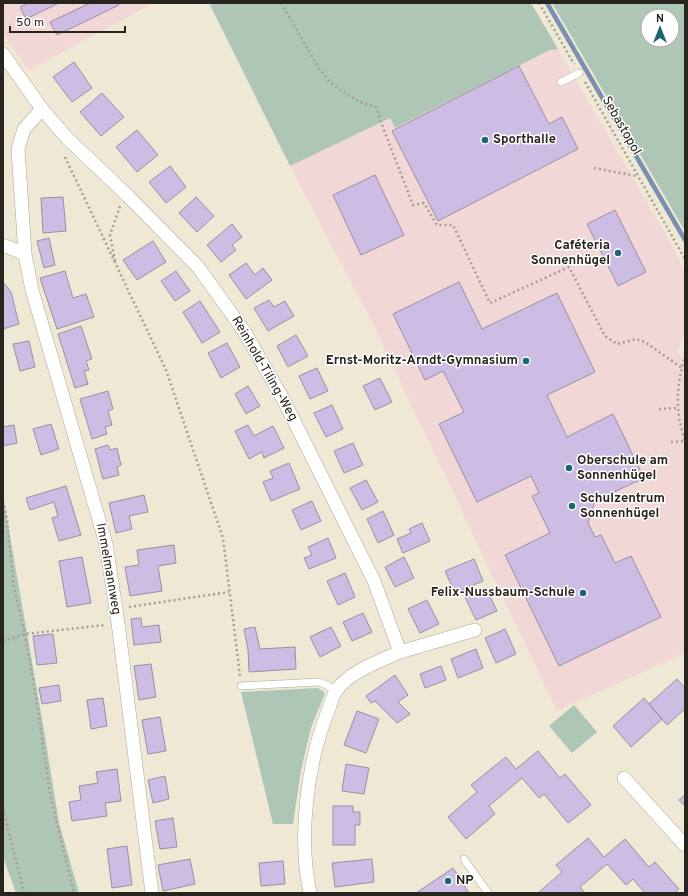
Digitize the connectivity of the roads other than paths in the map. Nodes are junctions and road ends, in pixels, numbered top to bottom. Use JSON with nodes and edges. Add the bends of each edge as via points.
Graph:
{"nodes":[{"id":1,"x":3,"y":54,"type":"edge"},
{"id":2,"x":579,"y":72,"type":"road end"},
{"id":3,"x":561,"y":82,"type":"dead end"},
{"id":4,"x":42,"y":109,"type":"junction"},
{"id":5,"x":3,"y":245,"type":"edge"},
{"id":6,"x":25,"y":254,"type":"junction"},
{"id":7,"x":475,"y":630,"type":"dead end"},
{"id":8,"x":400,"y":652,"type":"junction"},
{"id":9,"x":241,"y":686,"type":"road end"},
{"id":10,"x":336,"y":690,"type":"junction"},
{"id":11,"x":624,"y":778,"type":"dead end"},
{"id":12,"x":685,"y":844,"type":"edge"},
{"id":13,"x":464,"y":859,"type":"dead end"},
{"id":14,"x":152,"y":893,"type":"edge"},
{"id":15,"x":310,"y":893,"type":"edge"},
{"id":16,"x":488,"y":893,"type":"edge"}],
"edges":[{"from":1,"to":4,"type":"street","name":"Reinhold-Tiling-Weg"},
{"from":2,"to":3,"type":"lane"},
{"from":4,"to":6,"type":"street","name":"Immelmannweg","via":[[24,129],[18,150]]},
{"from":4,"to":8,"type":"street","name":"Reinhold-Tiling-Weg","via":[[67,138],[198,267],[244,331],[283,399],[374,581]]},
{"from":5,"to":6,"type":"street"},
{"from":6,"to":14,"type":"street","name":"Immelmannweg","via":[[32,290],[106,544]]},
{"from":7,"to":8,"type":"street"},
{"from":8,"to":10,"type":"street","via":[[353,674]]},
{"from":9,"to":10,"type":"lane","via":[[320,682]]},
{"from":10,"to":15,"type":"street","via":[[321,730],[311,770],[304,827]]},
{"from":11,"to":12,"type":"street"},
{"from":13,"to":16,"type":"lane"}]}
